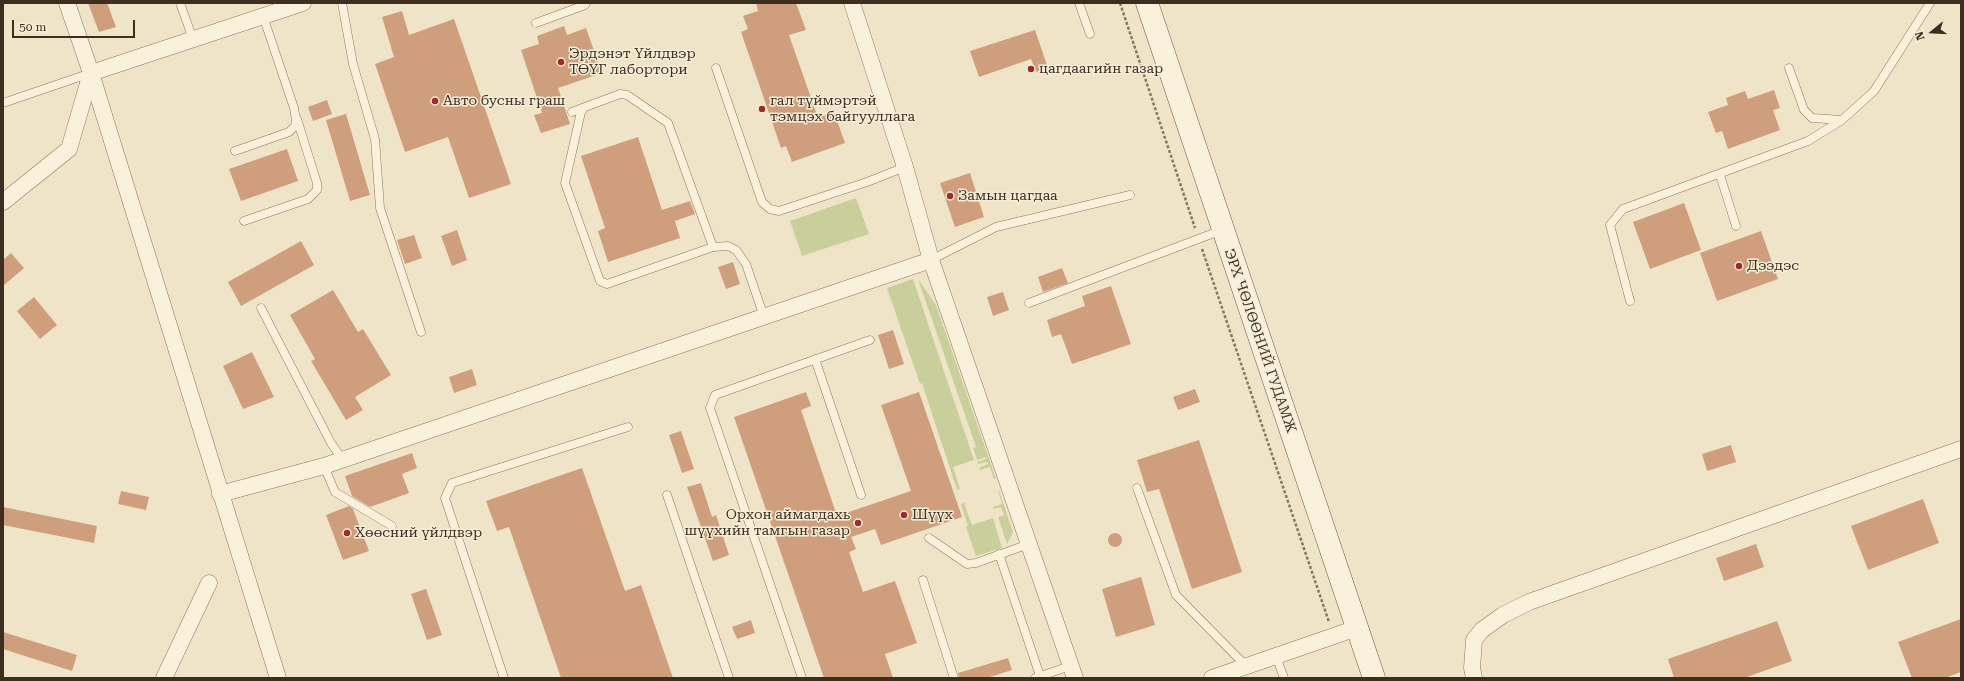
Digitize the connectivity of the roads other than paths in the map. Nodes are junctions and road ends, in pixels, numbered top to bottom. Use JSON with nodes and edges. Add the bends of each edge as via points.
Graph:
{"nodes":[{"id":1,"x":67,"y":3,"type":"edge"},
{"id":2,"x":180,"y":3,"type":"edge"},
{"id":3,"x":303,"y":3,"type":"edge"},
{"id":4,"x":342,"y":3,"type":"edge"},
{"id":5,"x":586,"y":3,"type":"edge"},
{"id":6,"x":852,"y":3,"type":"edge"},
{"id":7,"x":1079,"y":3,"type":"edge"},
{"id":8,"x":1146,"y":3,"type":"edge"},
{"id":9,"x":1930,"y":3,"type":"edge"},
{"id":10,"x":263,"y":16,"type":"junction"},
{"id":11,"x":536,"y":23,"type":"dead end"},
{"id":12,"x":1090,"y":34,"type":"dead end"},
{"id":13,"x":193,"y":39,"type":"junction"},
{"id":14,"x":716,"y":68,"type":"dead end"},
{"id":15,"x":1789,"y":68,"type":"dead end"},
{"id":16,"x":91,"y":73,"type":"junction"},
{"id":17,"x":3,"y":103,"type":"edge"},
{"id":18,"x":585,"y":107,"type":"junction"},
{"id":19,"x":294,"y":108,"type":"junction"},
{"id":20,"x":572,"y":112,"type":"dead end"},
{"id":21,"x":1842,"y":120,"type":"junction"},
{"id":22,"x":235,"y":151,"type":"dead end"},
{"id":23,"x":905,"y":167,"type":"junction"},
{"id":24,"x":1720,"y":175,"type":"junction"},
{"id":25,"x":1130,"y":194,"type":"dead end"},
{"id":26,"x":3,"y":202,"type":"edge"},
{"id":27,"x":244,"y":221,"type":"dead end"},
{"id":28,"x":1736,"y":226,"type":"dead end"},
{"id":29,"x":1222,"y":230,"type":"junction"},
{"id":30,"x":713,"y":248,"type":"junction"},
{"id":31,"x":932,"y":260,"type":"junction"},
{"id":32,"x":1630,"y":301,"type":"dead end"},
{"id":33,"x":1029,"y":303,"type":"dead end"},
{"id":34,"x":261,"y":308,"type":"dead end"},
{"id":35,"x":764,"y":316,"type":"junction"},
{"id":36,"x":421,"y":332,"type":"dead end"},
{"id":37,"x":870,"y":340,"type":"dead end"},
{"id":38,"x":815,"y":359,"type":"junction"},
{"id":39,"x":628,"y":427,"type":"dead end"},
{"id":40,"x":1961,"y":449,"type":"edge"},
{"id":41,"x":342,"y":459,"type":"junction"},
{"id":42,"x":324,"y":466,"type":"junction"},
{"id":43,"x":1137,"y":488,"type":"dead end"},
{"id":44,"x":220,"y":494,"type":"junction"},
{"id":45,"x":667,"y":495,"type":"dead end"},
{"id":46,"x":861,"y":495,"type":"dead end"},
{"id":47,"x":392,"y":526,"type":"dead end"},
{"id":48,"x":929,"y":538,"type":"dead end"},
{"id":49,"x":1029,"y":544,"type":"junction"},
{"id":50,"x":999,"y":554,"type":"junction"},
{"id":51,"x":923,"y":580,"type":"dead end"},
{"id":52,"x":209,"y":583,"type":"dead end"},
{"id":53,"x":1357,"y":628,"type":"junction"},
{"id":54,"x":1276,"y":656,"type":"junction"},
{"id":55,"x":1247,"y":667,"type":"junction"},
{"id":56,"x":1073,"y":672,"type":"edge"},
{"id":57,"x":1037,"y":677,"type":"edge"},
{"id":58,"x":164,"y":678,"type":"edge"},
{"id":59,"x":278,"y":678,"type":"edge"},
{"id":60,"x":504,"y":678,"type":"edge"},
{"id":61,"x":729,"y":678,"type":"edge"},
{"id":62,"x":802,"y":678,"type":"edge"},
{"id":63,"x":954,"y":678,"type":"edge"},
{"id":64,"x":1212,"y":678,"type":"edge"},
{"id":65,"x":1284,"y":678,"type":"edge"},
{"id":66,"x":1374,"y":678,"type":"edge"},
{"id":67,"x":1474,"y":678,"type":"edge"}],
"edges":[{"from":1,"to":16,"type":"street"},
{"from":2,"to":13,"type":"lane"},
{"from":3,"to":10,"type":"street"},
{"from":4,"to":36,"type":"lane","via":[[353,64],[375,139],[380,208]]},
{"from":5,"to":11,"type":"lane"},
{"from":6,"to":23,"type":"street"},
{"from":7,"to":12,"type":"lane"},
{"from":8,"to":29,"type":"main road","name":"ЭРХ ЧӨЛӨӨНИЙ ГУДАМЖ"},
{"from":9,"to":21,"type":"lane","via":[[1874,91]]},
{"from":10,"to":13,"type":"street"},
{"from":10,"to":19,"type":"lane"},
{"from":13,"to":16,"type":"street"},
{"from":14,"to":23,"type":"lane","via":[[762,202],[770,209],[779,211]]},
{"from":15,"to":21,"type":"lane","via":[[1804,110],[1812,118]]},
{"from":16,"to":17,"type":"lane"},
{"from":16,"to":26,"type":"street","via":[[69,149]]},
{"from":16,"to":44,"type":"street"},
{"from":18,"to":20,"type":"lane"},
{"from":18,"to":30,"type":"lane","via":[[620,94],[627,95],[668,123]]},
{"from":18,"to":30,"type":"lane","via":[[581,112],[565,183],[600,281],[607,284]]},
{"from":19,"to":22,"type":"lane","via":[[295,126],[289,132]]},
{"from":19,"to":27,"type":"lane","via":[[317,190],[308,199]]},
{"from":21,"to":24,"type":"lane","via":[[1808,141]]},
{"from":23,"to":31,"type":"street"},
{"from":24,"to":28,"type":"lane"},
{"from":24,"to":32,"type":"lane","via":[[1623,209],[1610,224]]},
{"from":25,"to":31,"type":"lane","via":[[996,227]]},
{"from":29,"to":33,"type":"lane"},
{"from":29,"to":53,"type":"main road","name":"ЭРХ ЧӨЛӨӨНИЙ ГУДАМЖ"},
{"from":30,"to":35,"type":"lane","via":[[728,246],[736,250],[746,264]]},
{"from":31,"to":35,"type":"street"},
{"from":31,"to":49,"type":"street"},
{"from":34,"to":41,"type":"lane","via":[[331,443]]},
{"from":35,"to":41,"type":"street"},
{"from":37,"to":38,"type":"lane"},
{"from":38,"to":46,"type":"lane"},
{"from":38,"to":62,"type":"lane","via":[[715,395],[710,408]]},
{"from":39,"to":60,"type":"lane","via":[[452,483],[445,498]]},
{"from":40,"to":67,"type":"street","via":[[1529,602],[1503,615],[1482,630],[1474,640]]},
{"from":41,"to":42,"type":"street"},
{"from":42,"to":44,"type":"street"},
{"from":42,"to":47,"type":"lane","via":[[335,492]]},
{"from":43,"to":55,"type":"lane","via":[[1176,595]]},
{"from":44,"to":59,"type":"street"},
{"from":45,"to":61,"type":"lane"},
{"from":48,"to":50,"type":"lane","via":[[967,564]]},
{"from":49,"to":50,"type":"lane"},
{"from":49,"to":56,"type":"street"},
{"from":50,"to":57,"type":"lane"},
{"from":51,"to":63,"type":"lane"},
{"from":52,"to":58,"type":"street"},
{"from":53,"to":54,"type":"street"},
{"from":53,"to":66,"type":"main road","name":"ЭРХ ЧӨЛӨӨНИЙ ГУДАМЖ"},
{"from":54,"to":55,"type":"street"},
{"from":54,"to":65,"type":"lane"},
{"from":55,"to":64,"type":"street"},
{"from":56,"to":57,"type":"lane"}]}
